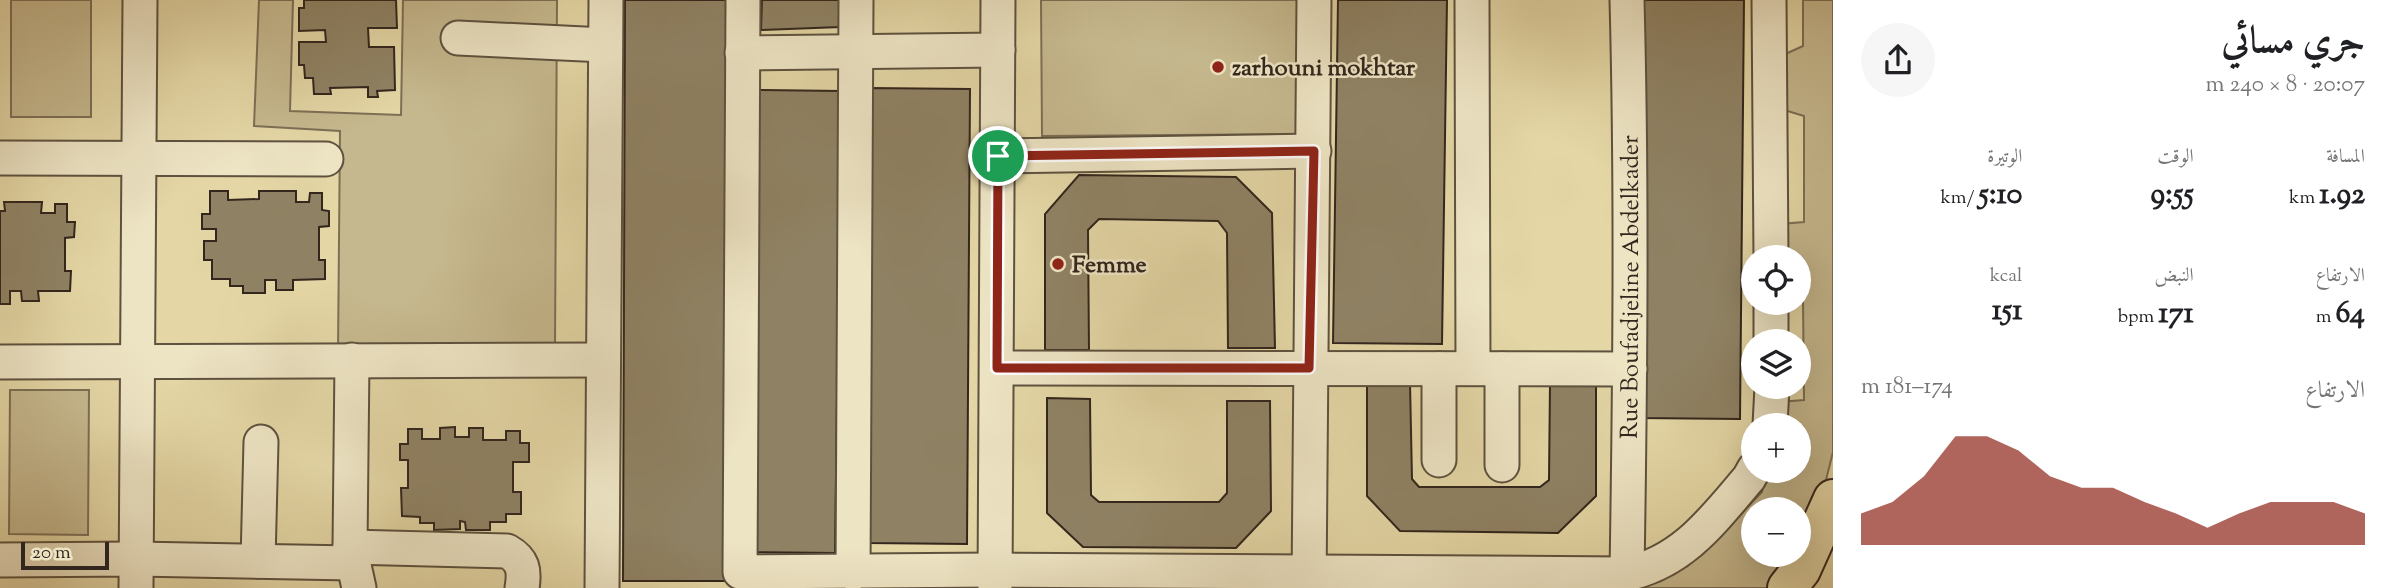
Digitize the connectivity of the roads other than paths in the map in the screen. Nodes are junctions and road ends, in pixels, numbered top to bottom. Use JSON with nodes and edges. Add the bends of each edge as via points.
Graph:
{"nodes":[{"id":1,"x":141,"y":0,"type":"edge"},
{"id":2,"x":606,"y":0,"type":"edge"},
{"id":3,"x":743,"y":0,"type":"edge"},
{"id":4,"x":856,"y":0,"type":"edge"},
{"id":5,"x":998,"y":0,"type":"edge"},
{"id":6,"x":1314,"y":0,"type":"edge"},
{"id":7,"x":1472,"y":0,"type":"edge"},
{"id":8,"x":1627,"y":0,"type":"edge"},
{"id":9,"x":1769,"y":0,"type":"edge"},
{"id":10,"x":458,"y":38,"type":"dead end"},
{"id":11,"x":606,"y":45,"type":"junction"},
{"id":12,"x":998,"y":50,"type":"junction"},
{"id":13,"x":856,"y":51,"type":"junction"},
{"id":14,"x":742,"y":53,"type":"junction"},
{"id":15,"x":1314,"y":151,"type":"junction"},
{"id":16,"x":998,"y":156,"type":"junction"},
{"id":17,"x":0,"y":158,"type":"edge"},
{"id":18,"x":138,"y":159,"type":"junction"},
{"id":19,"x":326,"y":159,"type":"dead end"},
{"id":20,"x":1771,"y":245,"type":"edge"},
{"id":21,"x":352,"y":360,"type":"junction"},
{"id":22,"x":603,"y":360,"type":"junction"},
{"id":23,"x":138,"y":361,"type":"junction"},
{"id":24,"x":0,"y":362,"type":"edge"},
{"id":25,"x":997,"y":368,"type":"junction"},
{"id":26,"x":1309,"y":368,"type":"junction"},
{"id":27,"x":1487,"y":368,"type":"junction"},
{"id":28,"x":1439,"y":369,"type":"junction"},
{"id":29,"x":1630,"y":369,"type":"junction"},
{"id":30,"x":261,"y":442,"type":"dead end"},
{"id":31,"x":1439,"y":460,"type":"dead end"},
{"id":32,"x":1502,"y":465,"type":"dead end"},
{"id":33,"x":1745,"y":483,"type":"edge"},
{"id":34,"x":1833,"y":499,"type":"edge"},
{"id":35,"x":0,"y":560,"type":"edge"},
{"id":36,"x":258,"y":561,"type":"junction"},
{"id":37,"x":354,"y":566,"type":"edge"},
{"id":38,"x":136,"y":573,"type":"edge"},
{"id":39,"x":853,"y":573,"type":"junction"},
{"id":40,"x":1627,"y":574,"type":"junction"},
{"id":41,"x":995,"y":579,"type":"edge"},
{"id":42,"x":1309,"y":580,"type":"edge"},
{"id":43,"x":522,"y":588,"type":"edge"},
{"id":44,"x":602,"y":588,"type":"edge"},
{"id":45,"x":1787,"y":588,"type":"edge"}],
"edges":[{"from":1,"to":18,"type":"street"},
{"from":2,"to":11,"type":"street"},
{"from":3,"to":14,"type":"street"},
{"from":4,"to":13,"type":"street"},
{"from":5,"to":12,"type":"street"},
{"from":6,"to":15,"type":"street"},
{"from":7,"to":27,"type":"street"},
{"from":8,"to":29,"type":"street","name":"Rue Boufadjeline Abdelkader"},
{"from":9,"to":20,"type":"street"},
{"from":10,"to":11,"type":"street"},
{"from":11,"to":22,"type":"street"},
{"from":12,"to":13,"type":"street"},
{"from":12,"to":16,"type":"street"},
{"from":13,"to":14,"type":"street"},
{"from":13,"to":39,"type":"street"},
{"from":14,"to":39,"type":"street","via":[[740,572]]},
{"from":15,"to":16,"type":"street"},
{"from":15,"to":26,"type":"street"},
{"from":16,"to":25,"type":"street"},
{"from":17,"to":18,"type":"street"},
{"from":18,"to":19,"type":"street"},
{"from":18,"to":23,"type":"street"},
{"from":21,"to":22,"type":"street"},
{"from":21,"to":23,"type":"street"},
{"from":21,"to":37,"type":"street"},
{"from":22,"to":44,"type":"street"},
{"from":23,"to":24,"type":"street"},
{"from":23,"to":38,"type":"street"},
{"from":25,"to":26,"type":"street"},
{"from":25,"to":41,"type":"street"},
{"from":26,"to":28,"type":"street"},
{"from":26,"to":42,"type":"street"},
{"from":27,"to":28,"type":"street"},
{"from":27,"to":29,"type":"street"},
{"from":27,"to":32,"type":"street"},
{"from":28,"to":31,"type":"street"},
{"from":29,"to":40,"type":"street","name":"Rue Boufadjeline Abdelkader"},
{"from":30,"to":36,"type":"street"},
{"from":33,"to":40,"type":"street","via":[[1705,529],[1671,557]]},
{"from":34,"to":45,"type":"highway","via":[[1801,570]]},
{"from":35,"to":38,"type":"street"},
{"from":36,"to":37,"type":"street"},
{"from":36,"to":38,"type":"street"},
{"from":37,"to":43,"type":"street","via":[[507,551],[522,565]]},
{"from":39,"to":41,"type":"street"},
{"from":40,"to":42,"type":"street"},
{"from":41,"to":42,"type":"street"}]}
